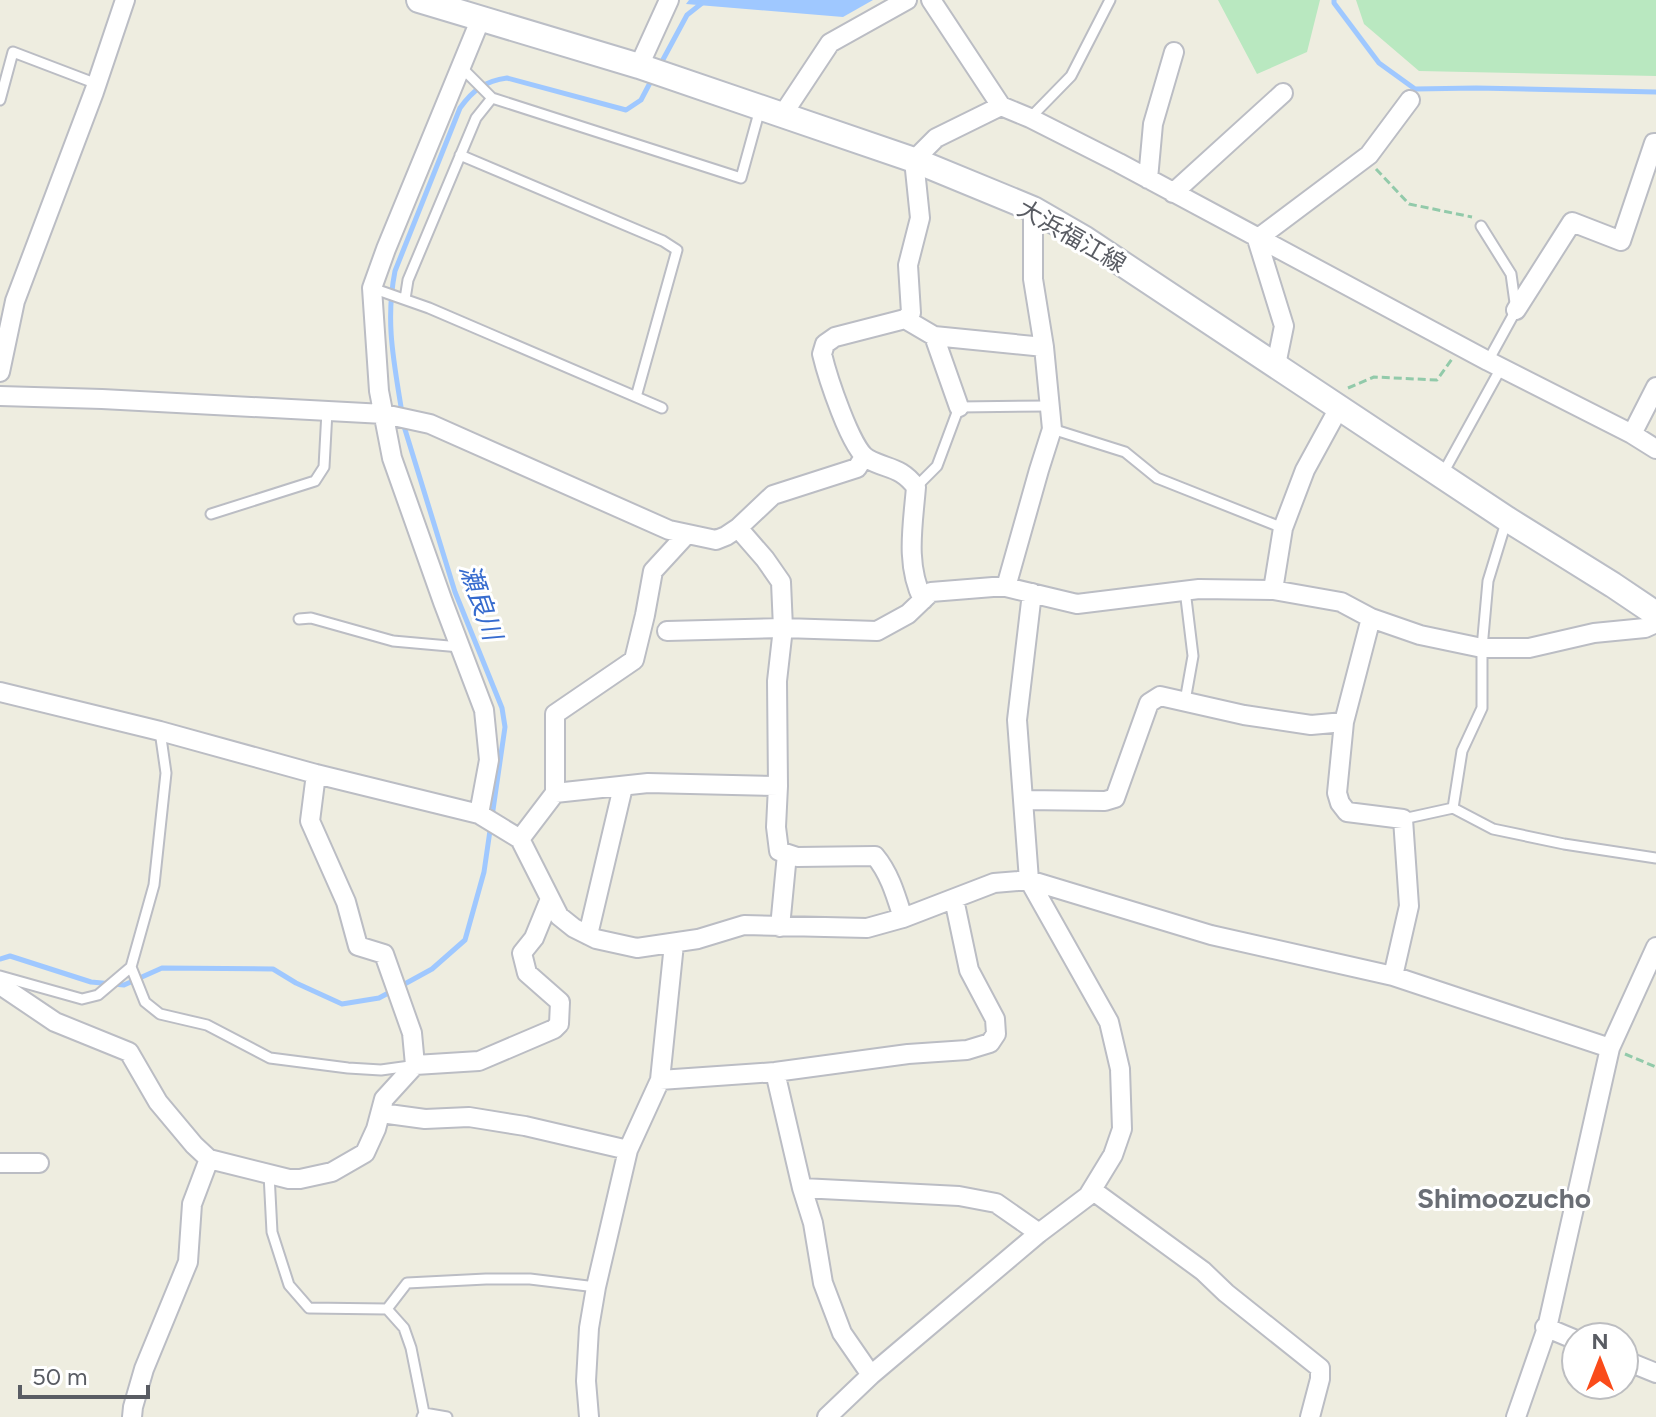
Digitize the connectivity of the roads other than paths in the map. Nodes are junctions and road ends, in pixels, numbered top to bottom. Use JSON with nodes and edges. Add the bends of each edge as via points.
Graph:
{"nodes":[{"id":1,"x":125,"y":0,"type":"edge"},
{"id":2,"x":419,"y":0,"type":"edge"},
{"id":3,"x":669,"y":0,"type":"edge"},
{"id":4,"x":907,"y":0,"type":"edge"},
{"id":5,"x":931,"y":0,"type":"edge"},
{"id":6,"x":1110,"y":0,"type":"edge"},
{"id":7,"x":481,"y":18,"type":"junction"},
{"id":8,"x":1174,"y":52,"type":"dead end"},
{"id":9,"x":639,"y":66,"type":"junction"},
{"id":10,"x":461,"y":67,"type":"junction"},
{"id":11,"x":97,"y":84,"type":"junction"},
{"id":12,"x":1283,"y":93,"type":"dead end"},
{"id":13,"x":492,"y":98,"type":"junction"},
{"id":14,"x":0,"y":100,"type":"edge"},
{"id":15,"x":1410,"y":100,"type":"dead end"},
{"id":16,"x":1001,"y":106,"type":"junction"},
{"id":17,"x":772,"y":110,"type":"junction"},
{"id":18,"x":1030,"y":118,"type":"junction"},
{"id":19,"x":1656,"y":143,"type":"edge"},
{"id":20,"x":460,"y":155,"type":"junction"},
{"id":21,"x":914,"y":160,"type":"junction"},
{"id":22,"x":1148,"y":179,"type":"junction"},
{"id":23,"x":1173,"y":193,"type":"junction"},
{"id":24,"x":1033,"y":209,"type":"junction"},
{"id":25,"x":1481,"y":226,"type":"road end"},
{"id":26,"x":1257,"y":239,"type":"junction"},
{"id":27,"x":372,"y":288,"type":"junction"},
{"id":28,"x":405,"y":299,"type":"junction"},
{"id":29,"x":1516,"y":310,"type":"junction"},
{"id":30,"x":905,"y":319,"type":"junction"},
{"id":31,"x":934,"y":336,"type":"junction"},
{"id":32,"x":1044,"y":347,"type":"junction"},
{"id":33,"x":1276,"y":365,"type":"junction"},
{"id":34,"x":1494,"y":365,"type":"junction"},
{"id":35,"x":0,"y":372,"type":"edge"},
{"id":36,"x":1656,"y":387,"type":"edge"},
{"id":37,"x":0,"y":396,"type":"edge"},
{"id":38,"x":636,"y":397,"type":"junction"},
{"id":39,"x":1333,"y":402,"type":"junction"},
{"id":40,"x":1050,"y":406,"type":"junction"},
{"id":41,"x":959,"y":407,"type":"junction"},
{"id":42,"x":662,"y":408,"type":"dead end"},
{"id":43,"x":327,"y":411,"type":"junction"},
{"id":44,"x":384,"y":414,"type":"junction"},
{"id":45,"x":1052,"y":429,"type":"junction"},
{"id":46,"x":1632,"y":434,"type":"junction"},
{"id":47,"x":1656,"y":449,"type":"edge"},
{"id":48,"x":864,"y":457,"type":"junction"},
{"id":49,"x":1442,"y":475,"type":"junction"},
{"id":50,"x":916,"y":487,"type":"junction"},
{"id":51,"x":211,"y":514,"type":"dead end"},
{"id":52,"x":1507,"y":519,"type":"junction"},
{"id":53,"x":738,"y":528,"type":"junction"},
{"id":54,"x":1283,"y":528,"type":"junction"},
{"id":55,"x":687,"y":534,"type":"junction"},
{"id":56,"x":1006,"y":587,"type":"junction"},
{"id":57,"x":1185,"y":590,"type":"junction"},
{"id":58,"x":1273,"y":590,"type":"junction"},
{"id":59,"x":1032,"y":593,"type":"junction"},
{"id":60,"x":923,"y":600,"type":"junction"},
{"id":61,"x":1656,"y":614,"type":"edge"},
{"id":62,"x":1371,"y":618,"type":"junction"},
{"id":63,"x":299,"y":619,"type":"dead end"},
{"id":64,"x":1656,"y":623,"type":"edge"},
{"id":65,"x":783,"y":628,"type":"junction"},
{"id":66,"x":667,"y":631,"type":"dead end"},
{"id":67,"x":460,"y":647,"type":"junction"},
{"id":68,"x":1482,"y":648,"type":"junction"},
{"id":69,"x":0,"y":692,"type":"edge"},
{"id":70,"x":1185,"y":701,"type":"junction"},
{"id":71,"x":1344,"y":722,"type":"junction"},
{"id":72,"x":160,"y":731,"type":"junction"},
{"id":73,"x":316,"y":774,"type":"junction"},
{"id":74,"x":778,"y":786,"type":"junction"},
{"id":75,"x":623,"y":787,"type":"junction"},
{"id":76,"x":555,"y":793,"type":"junction"},
{"id":77,"x":1024,"y":800,"type":"junction"},
{"id":78,"x":1453,"y":808,"type":"junction"},
{"id":79,"x":479,"y":814,"type":"junction"},
{"id":80,"x":1403,"y":819,"type":"junction"},
{"id":81,"x":520,"y":839,"type":"junction"},
{"id":82,"x":787,"y":854,"type":"junction"},
{"id":83,"x":1656,"y":858,"type":"edge"},
{"id":84,"x":1029,"y":880,"type":"junction"},
{"id":85,"x":550,"y":899,"type":"junction"},
{"id":86,"x":954,"y":899,"type":"junction"},
{"id":87,"x":903,"y":918,"type":"junction"},
{"id":88,"x":780,"y":927,"type":"junction"},
{"id":89,"x":588,"y":935,"type":"junction"},
{"id":90,"x":674,"y":944,"type":"junction"},
{"id":91,"x":1656,"y":947,"type":"edge"},
{"id":92,"x":131,"y":967,"type":"junction"},
{"id":93,"x":0,"y":976,"type":"edge"},
{"id":94,"x":1393,"y":976,"type":"junction"},
{"id":95,"x":0,"y":985,"type":"edge"},
{"id":96,"x":1610,"y":1048,"type":"junction"},
{"id":97,"x":415,"y":1065,"type":"junction"},
{"id":98,"x":775,"y":1072,"type":"junction"},
{"id":99,"x":660,"y":1080,"type":"junction"},
{"id":100,"x":381,"y":1113,"type":"junction"},
{"id":101,"x":628,"y":1150,"type":"junction"},
{"id":102,"x":209,"y":1159,"type":"junction"},
{"id":103,"x":0,"y":1163,"type":"edge"},
{"id":104,"x":39,"y":1163,"type":"dead end"},
{"id":105,"x":269,"y":1174,"type":"junction"},
{"id":106,"x":802,"y":1188,"type":"junction"},
{"id":107,"x":1092,"y":1190,"type":"junction"},
{"id":108,"x":1039,"y":1233,"type":"junction"},
{"id":109,"x":596,"y":1287,"type":"junction"},
{"id":110,"x":387,"y":1309,"type":"junction"},
{"id":111,"x":1546,"y":1328,"type":"junction"},
{"id":112,"x":1560,"y":1334,"type":"edge"},
{"id":113,"x":871,"y":1375,"type":"junction"},
{"id":114,"x":423,"y":1415,"type":"edge"},
{"id":115,"x":132,"y":1417,"type":"edge"},
{"id":116,"x":447,"y":1417,"type":"edge"},
{"id":117,"x":589,"y":1417,"type":"edge"},
{"id":118,"x":827,"y":1417,"type":"edge"},
{"id":119,"x":1310,"y":1417,"type":"edge"},
{"id":120,"x":1516,"y":1417,"type":"edge"}],
"edges":[{"from":1,"to":11,"type":"street"},
{"from":2,"to":7,"type":"main road","name":"大浜福江線"},
{"from":3,"to":9,"type":"street"},
{"from":4,"to":17,"type":"street","via":[[830,43]]},
{"from":5,"to":16,"type":"street"},
{"from":6,"to":18,"type":"lane","via":[[1071,76]]},
{"from":7,"to":9,"type":"main road","name":"大浜福江線"},
{"from":7,"to":10,"type":"street"},
{"from":8,"to":22,"type":"street","via":[[1153,124]]},
{"from":9,"to":17,"type":"main road","name":"大浜福江線"},
{"from":10,"to":13,"type":"lane"},
{"from":10,"to":27,"type":"street"},
{"from":11,"to":14,"type":"lane","via":[[13,52]]},
{"from":11,"to":35,"type":"street","via":[[15,301]]},
{"from":12,"to":23,"type":"street"},
{"from":13,"to":17,"type":"lane","via":[[741,178]]},
{"from":13,"to":20,"type":"lane","via":[[476,118]]},
{"from":15,"to":26,"type":"street","via":[[1365,158]]},
{"from":16,"to":18,"type":"street"},
{"from":16,"to":21,"type":"street","via":[[936,138]]},
{"from":17,"to":21,"type":"main road","name":"大浜福江線"},
{"from":18,"to":22,"type":"street"},
{"from":19,"to":29,"type":"street","via":[[1621,241],[1572,222]]},
{"from":20,"to":28,"type":"lane"},
{"from":20,"to":38,"type":"lane","via":[[677,250]]},
{"from":21,"to":24,"type":"main road","name":"大浜福江線"},
{"from":21,"to":30,"type":"street","via":[[920,218],[908,265],[911,313]]},
{"from":22,"to":23,"type":"street"},
{"from":23,"to":26,"type":"street"},
{"from":24,"to":32,"type":"street","via":[[1033,279]]},
{"from":24,"to":33,"type":"main road","name":"大浜福江線"},
{"from":25,"to":29,"type":"lane","via":[[1511,274]]},
{"from":26,"to":33,"type":"street","via":[[1284,326]]},
{"from":26,"to":34,"type":"street"},
{"from":27,"to":28,"type":"lane"},
{"from":27,"to":44,"type":"street"},
{"from":28,"to":38,"type":"lane"},
{"from":29,"to":34,"type":"lane"},
{"from":30,"to":31,"type":"street"},
{"from":30,"to":48,"type":"street","via":[[835,337],[822,354]]},
{"from":31,"to":32,"type":"street"},
{"from":31,"to":41,"type":"street"},
{"from":32,"to":40,"type":"street"},
{"from":33,"to":39,"type":"main road","name":"大浜福江線"},
{"from":34,"to":46,"type":"street"},
{"from":34,"to":49,"type":"lane"},
{"from":36,"to":46,"type":"street"},
{"from":37,"to":43,"type":"street"},
{"from":38,"to":42,"type":"lane"},
{"from":39,"to":49,"type":"main road","name":"大浜福江線"},
{"from":39,"to":54,"type":"street"},
{"from":40,"to":41,"type":"lane"},
{"from":40,"to":45,"type":"street"},
{"from":41,"to":50,"type":"lane","via":[[937,466]]},
{"from":43,"to":44,"type":"street"},
{"from":43,"to":51,"type":"lane","via":[[324,467],[315,481]]},
{"from":44,"to":55,"type":"street","via":[[430,424]]},
{"from":44,"to":67,"type":"street","via":[[392,458]]},
{"from":45,"to":54,"type":"lane","via":[[1125,452],[1157,478]]},
{"from":45,"to":56,"type":"street"},
{"from":46,"to":47,"type":"street"},
{"from":48,"to":50,"type":"street","via":[[906,474]]},
{"from":48,"to":53,"type":"street","via":[[857,468],[773,495]]},
{"from":49,"to":52,"type":"main road","name":"大浜福江線"},
{"from":50,"to":60,"type":"street","via":[[911,557]]},
{"from":52,"to":61,"type":"main road","name":"大浜福江線"},
{"from":52,"to":68,"type":"lane","via":[[1488,581]]},
{"from":53,"to":55,"type":"street","via":[[716,540]]},
{"from":53,"to":65,"type":"street","via":[[781,582]]},
{"from":54,"to":58,"type":"street"},
{"from":55,"to":76,"type":"street","via":[[653,571],[634,660],[555,714]]},
{"from":56,"to":59,"type":"street"},
{"from":56,"to":60,"type":"street","via":[[931,592]]},
{"from":57,"to":58,"type":"street"},
{"from":57,"to":59,"type":"street","via":[[1077,604]]},
{"from":57,"to":70,"type":"lane","via":[[1193,656]]},
{"from":58,"to":62,"type":"street","via":[[1341,602]]},
{"from":59,"to":77,"type":"street","via":[[1017,720]]},
{"from":60,"to":65,"type":"street","via":[[877,631]]},
{"from":62,"to":68,"type":"street"},
{"from":62,"to":71,"type":"street"},
{"from":63,"to":67,"type":"lane","via":[[393,641]]},
{"from":64,"to":68,"type":"street","via":[[1529,648]]},
{"from":65,"to":66,"type":"street"},
{"from":65,"to":74,"type":"street","via":[[777,681]]},
{"from":67,"to":79,"type":"street","via":[[484,710],[489,760]]},
{"from":68,"to":78,"type":"lane","via":[[1482,708],[1462,751]]},
{"from":69,"to":72,"type":"street"},
{"from":70,"to":71,"type":"street","via":[[1311,725]]},
{"from":70,"to":77,"type":"street","via":[[1160,696],[1149,703],[1115,798]]},
{"from":71,"to":80,"type":"street","via":[[1340,803],[1347,812]]},
{"from":72,"to":73,"type":"street"},
{"from":72,"to":92,"type":"lane","via":[[166,773],[154,885]]},
{"from":73,"to":79,"type":"street"},
{"from":73,"to":97,"type":"street","via":[[310,821],[346,902],[358,946],[384,954],[412,1033]]},
{"from":74,"to":75,"type":"street"},
{"from":74,"to":82,"type":"street","via":[[777,842],[779,851]]},
{"from":75,"to":76,"type":"street"},
{"from":75,"to":89,"type":"street"},
{"from":76,"to":81,"type":"street"},
{"from":77,"to":84,"type":"street"},
{"from":78,"to":80,"type":"lane"},
{"from":78,"to":83,"type":"lane","via":[[1493,829]]},
{"from":79,"to":81,"type":"street"},
{"from":80,"to":94,"type":"street","via":[[1409,906]]},
{"from":81,"to":85,"type":"street"},
{"from":82,"to":87,"type":"street","via":[[875,856],[884,866]]},
{"from":82,"to":88,"type":"street"},
{"from":84,"to":86,"type":"street","via":[[994,883]]},
{"from":84,"to":94,"type":"street","via":[[1211,935]]},
{"from":84,"to":107,"type":"street","via":[[1109,1022],[1120,1069],[1122,1129]]},
{"from":85,"to":89,"type":"street","via":[[559,916]]},
{"from":85,"to":97,"type":"street","via":[[522,953],[527,973],[560,1002],[559,1024],[479,1061]]},
{"from":86,"to":87,"type":"street"},
{"from":86,"to":98,"type":"street","via":[[969,970],[995,1019],[996,1034],[990,1043]]},
{"from":87,"to":88,"type":"street","via":[[867,928]]},
{"from":88,"to":90,"type":"street","via":[[744,925]]},
{"from":89,"to":90,"type":"street","via":[[637,948]]},
{"from":90,"to":99,"type":"street"},
{"from":91,"to":96,"type":"street"},
{"from":92,"to":93,"type":"lane","via":[[98,995],[82,999]]},
{"from":92,"to":97,"type":"lane","via":[[145,1002],[160,1014],[207,1025],[270,1058],[381,1070]]},
{"from":94,"to":96,"type":"street"},
{"from":95,"to":102,"type":"street","via":[[55,1022],[129,1052],[158,1102]]},
{"from":96,"to":111,"type":"street"},
{"from":97,"to":100,"type":"street","via":[[384,1099]]},
{"from":98,"to":99,"type":"street"},
{"from":98,"to":106,"type":"street"},
{"from":99,"to":101,"type":"street"},
{"from":100,"to":101,"type":"street","via":[[469,1117]]},
{"from":100,"to":105,"type":"street","via":[[365,1153],[332,1172],[289,1179]]},
{"from":101,"to":109,"type":"street"},
{"from":102,"to":105,"type":"street"},
{"from":102,"to":115,"type":"street","via":[[192,1204],[188,1262],[144,1369]]},
{"from":103,"to":104,"type":"street"},
{"from":105,"to":110,"type":"lane","via":[[272,1232],[289,1285],[309,1308]]},
{"from":106,"to":108,"type":"street","via":[[959,1196],[996,1203]]},
{"from":106,"to":113,"type":"street","via":[[823,1283],[842,1333]]},
{"from":107,"to":108,"type":"street"},
{"from":107,"to":119,"type":"street","via":[[1203,1271],[1320,1368]]},
{"from":108,"to":113,"type":"street"},
{"from":109,"to":110,"type":"lane","via":[[530,1279],[407,1283]]},
{"from":109,"to":117,"type":"street","via":[[586,1381]]},
{"from":110,"to":114,"type":"lane","via":[[404,1328],[411,1348]]},
{"from":111,"to":112,"type":"street"},
{"from":111,"to":120,"type":"street"},
{"from":113,"to":118,"type":"street"},
{"from":114,"to":116,"type":"lane"}]}
